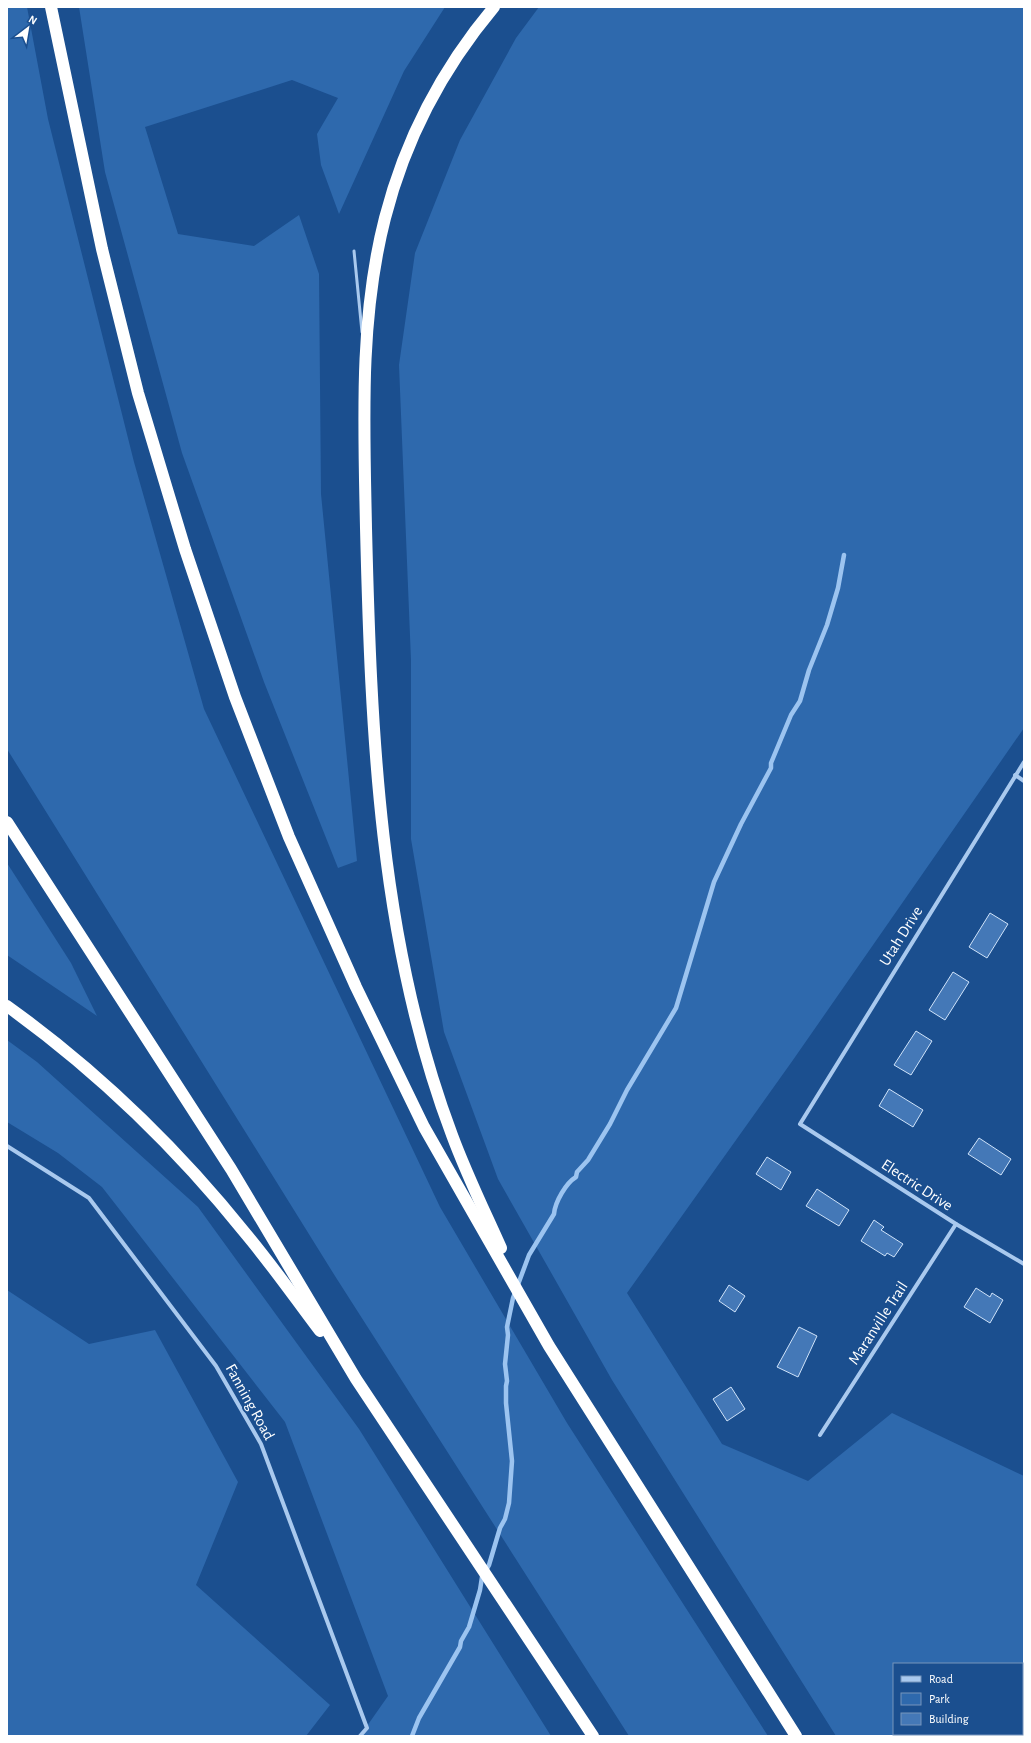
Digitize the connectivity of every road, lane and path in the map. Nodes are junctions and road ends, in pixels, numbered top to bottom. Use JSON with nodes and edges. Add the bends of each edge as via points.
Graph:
{"nodes":[{"id":1,"x":51,"y":7,"type":"edge"},
{"id":2,"x":494,"y":7,"type":"edge"},
{"id":3,"x":354,"y":251,"type":"dead end"},
{"id":4,"x":365,"y":364,"type":"junction"},
{"id":5,"x":1024,"y":762,"type":"edge"},
{"id":6,"x":1015,"y":775,"type":"junction"},
{"id":7,"x":1024,"y":781,"type":"edge"},
{"id":8,"x":7,"y":822,"type":"edge"},
{"id":9,"x":7,"y":1006,"type":"edge"},
{"id":10,"x":800,"y":1124,"type":"joint"},
{"id":11,"x":7,"y":1146,"type":"edge"},
{"id":12,"x":956,"y":1224,"type":"junction"},
{"id":13,"x":1024,"y":1264,"type":"edge"},
{"id":14,"x":549,"y":1346,"type":"junction"},
{"id":15,"x":356,"y":1379,"type":"junction"},
{"id":16,"x":820,"y":1435,"type":"dead end"},
{"id":17,"x":360,"y":1736,"type":"edge"},
{"id":18,"x":593,"y":1736,"type":"edge"},
{"id":19,"x":796,"y":1736,"type":"edge"}],
"edges":[{"from":1,"to":14,"type":"highway","via":[[102,249],[138,393],[185,549],[235,697],[289,837],[356,987],[424,1127]]},
{"from":2,"to":4,"type":"highway","via":[[450,67],[429,101],[398,174],[375,265],[368,311]]},
{"from":3,"to":4,"type":"lane"},
{"from":4,"to":14,"type":"highway","via":[[368,584],[378,790],[384,849],[396,921],[430,1070],[451,1134]]},
{"from":5,"to":6,"type":"street","name":"Utah Drive"},
{"from":6,"to":7,"type":"street"},
{"from":6,"to":10,"type":"street","name":"Utah Drive"},
{"from":8,"to":15,"type":"highway","via":[[231,1169]]},
{"from":9,"to":15,"type":"highway","via":[[84,1067],[147,1124],[198,1178],[246,1234]]},
{"from":10,"to":12,"type":"street","name":"Electric Drive"},
{"from":11,"to":17,"type":"street","name":"Fanning Road","via":[[89,1198],[216,1366],[261,1444],[367,1728]]},
{"from":12,"to":13,"type":"street","name":"Electric Drive"},
{"from":12,"to":16,"type":"street","name":"Maranville Trail"},
{"from":14,"to":19,"type":"highway"},
{"from":15,"to":18,"type":"highway"}]}
